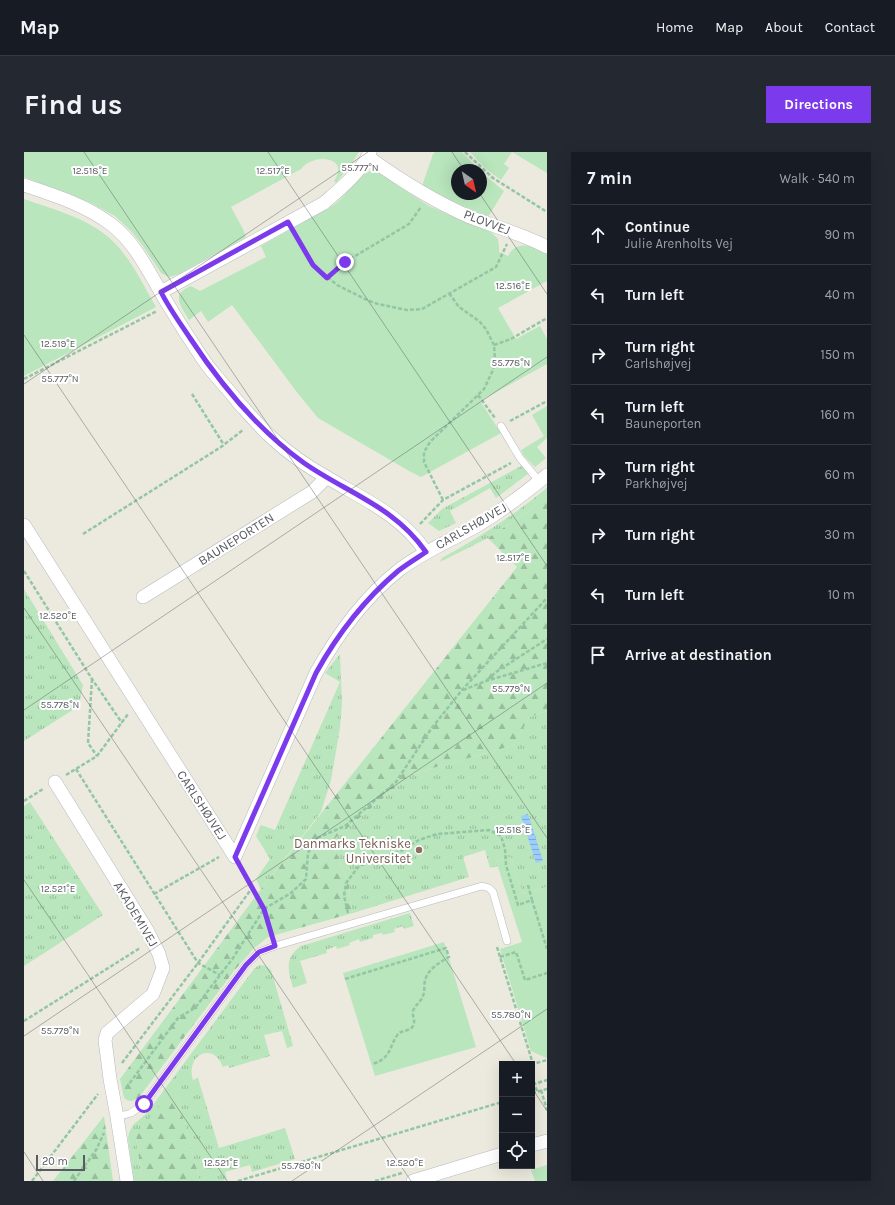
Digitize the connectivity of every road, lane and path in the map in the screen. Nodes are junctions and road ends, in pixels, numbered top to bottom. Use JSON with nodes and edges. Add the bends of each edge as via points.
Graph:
{"nodes":[{"id":1,"x":465,"y":152,"type":"edge"},
{"id":2,"x":369,"y":154,"type":"edge"},
{"id":3,"x":24,"y":185,"type":"edge"},
{"id":4,"x":428,"y":196,"type":"junction"},
{"id":5,"x":547,"y":212,"type":"edge"},
{"id":6,"x":288,"y":222,"type":"junction"},
{"id":7,"x":512,"y":232,"type":"junction"},
{"id":8,"x":547,"y":247,"type":"edge"},
{"id":9,"x":327,"y":278,"type":"junction"},
{"id":10,"x":161,"y":292,"type":"junction"},
{"id":11,"x":449,"y":293,"type":"junction"},
{"id":12,"x":168,"y":305,"type":"junction"},
{"id":13,"x":547,"y":318,"type":"edge"},
{"id":14,"x":494,"y":345,"type":"junction"},
{"id":15,"x":24,"y":380,"type":"edge"},
{"id":16,"x":192,"y":394,"type":"dead end"},
{"id":17,"x":478,"y":395,"type":"junction"},
{"id":18,"x":547,"y":401,"type":"edge"},
{"id":19,"x":255,"y":421,"type":"junction"},
{"id":20,"x":501,"y":426,"type":"junction"},
{"id":21,"x":224,"y":445,"type":"junction"},
{"id":22,"x":520,"y":458,"type":"junction"},
{"id":23,"x":326,"y":478,"type":"junction"},
{"id":24,"x":543,"y":478,"type":"edge"},
{"id":25,"x":442,"y":500,"type":"junction"},
{"id":26,"x":24,"y":525,"type":"edge"},
{"id":27,"x":411,"y":533,"type":"junction"},
{"id":28,"x":83,"y":534,"type":"dead end"},
{"id":29,"x":426,"y":552,"type":"junction"},
{"id":30,"x":24,"y":571,"type":"edge"},
{"id":31,"x":143,"y":597,"type":"dead end"},
{"id":32,"x":547,"y":598,"type":"edge"},
{"id":33,"x":547,"y":639,"type":"edge"},
{"id":34,"x":547,"y":663,"type":"edge"},
{"id":35,"x":92,"y":679,"type":"junction"},
{"id":36,"x":486,"y":681,"type":"junction"},
{"id":37,"x":462,"y":690,"type":"junction"},
{"id":38,"x":137,"y":702,"type":"junction"},
{"id":39,"x":122,"y":723,"type":"junction"},
{"id":40,"x":97,"y":756,"type":"junction"},
{"id":41,"x":76,"y":769,"type":"junction"},
{"id":42,"x":55,"y":782,"type":"junction"},
{"id":43,"x":24,"y":801,"type":"edge"},
{"id":44,"x":233,"y":853,"type":"junction"},
{"id":45,"x":528,"y":885,"type":"dead end"},
{"id":46,"x":252,"y":888,"type":"junction"},
{"id":47,"x":154,"y":894,"type":"junction"},
{"id":48,"x":532,"y":900,"type":"junction"},
{"id":49,"x":264,"y":909,"type":"junction"},
{"id":50,"x":350,"y":925,"type":"junction"},
{"id":51,"x":152,"y":940,"type":"junction"},
{"id":52,"x":507,"y":940,"type":"joint"},
{"id":53,"x":275,"y":946,"type":"junction"},
{"id":54,"x":547,"y":949,"type":"edge"},
{"id":55,"x":500,"y":957,"type":"junction"},
{"id":56,"x":198,"y":963,"type":"junction"},
{"id":57,"x":547,"y":973,"type":"edge"},
{"id":58,"x":220,"y":975,"type":"junction"},
{"id":59,"x":345,"y":979,"type":"dead end"},
{"id":60,"x":24,"y":1021,"type":"edge"},
{"id":61,"x":547,"y":1060,"type":"edge"},
{"id":62,"x":372,"y":1064,"type":"dead end"},
{"id":63,"x":110,"y":1079,"type":"junction"},
{"id":64,"x":547,"y":1080,"type":"edge"},
{"id":65,"x":547,"y":1088,"type":"edge"},
{"id":66,"x":541,"y":1090,"type":"junction"},
{"id":67,"x":537,"y":1091,"type":"joint"},
{"id":68,"x":114,"y":1103,"type":"junction"},
{"id":69,"x":499,"y":1103,"type":"edge"},
{"id":70,"x":547,"y":1110,"type":"edge"},
{"id":71,"x":117,"y":1117,"type":"junction"},
{"id":72,"x":105,"y":1130,"type":"dead end"},
{"id":73,"x":547,"y":1141,"type":"edge"},
{"id":74,"x":535,"y":1144,"type":"edge"},
{"id":75,"x":499,"y":1155,"type":"edge"},
{"id":76,"x":32,"y":1181,"type":"edge"},
{"id":77,"x":74,"y":1181,"type":"edge"},
{"id":78,"x":127,"y":1181,"type":"edge"},
{"id":79,"x":238,"y":1181,"type":"edge"},
{"id":80,"x":413,"y":1181,"type":"edge"}],
"edges":[{"from":1,"to":5,"type":"path","via":[[493,178]]},
{"from":2,"to":4,"type":"street","name":"PLOVVEJ","via":[[398,178]]},
{"from":2,"to":6,"type":"street","via":[[349,180],[324,203]]},
{"from":3,"to":10,"type":"street","via":[[70,201],[113,225],[131,244]]},
{"from":4,"to":7,"type":"street","name":"PLOVVEJ"},
{"from":4,"to":9,"type":"path","via":[[409,224],[345,262]]},
{"from":6,"to":9,"type":"path","via":[[313,265]]},
{"from":6,"to":10,"type":"street"},
{"from":7,"to":8,"type":"street","name":"PLOVVEJ"},
{"from":7,"to":11,"type":"path","via":[[496,267]]},
{"from":9,"to":11,"type":"path","via":[[367,300],[407,310],[422,309]]},
{"from":10,"to":12,"type":"street"},
{"from":11,"to":14,"type":"path","via":[[459,307],[479,321],[491,336]]},
{"from":12,"to":15,"type":"path"},
{"from":12,"to":19,"type":"street","via":[[207,365]]},
{"from":13,"to":14,"type":"path","via":[[512,339]]},
{"from":14,"to":17,"type":"path","via":[[493,370],[484,389]]},
{"from":16,"to":21,"type":"path"},
{"from":17,"to":20,"type":"path"},
{"from":17,"to":25,"type":"path","via":[[430,442],[424,452],[424,462]]},
{"from":18,"to":20,"type":"path"},
{"from":19,"to":21,"type":"path"},
{"from":19,"to":23,"type":"street","via":[[287,451]]},
{"from":20,"to":22,"type":"lane"},
{"from":21,"to":28,"type":"path"},
{"from":22,"to":24,"type":"lane"},
{"from":22,"to":25,"type":"path"},
{"from":23,"to":27,"type":"street","via":[[371,502]]},
{"from":23,"to":31,"type":"street","name":"BAUNEPORTEN","via":[[312,492]]},
{"from":24,"to":29,"type":"street","name":"CARLSHØJVEJ","via":[[496,514]]},
{"from":25,"to":27,"type":"path"},
{"from":26,"to":38,"type":"street","name":"CARLSHØJVEJ"},
{"from":27,"to":29,"type":"street"},
{"from":29,"to":44,"type":"street","name":"CARLSHØJVEJ","via":[[399,570],[379,588],[342,631],[327,654]]},
{"from":30,"to":35,"type":"path"},
{"from":32,"to":37,"type":"path"},
{"from":33,"to":36,"type":"path"},
{"from":34,"to":36,"type":"path"},
{"from":35,"to":39,"type":"path"},
{"from":35,"to":40,"type":"path","via":[[88,743]]},
{"from":36,"to":37,"type":"path"},
{"from":37,"to":49,"type":"path","via":[[431,729],[396,782],[345,826],[316,839],[308,853],[306,879],[292,893]]},
{"from":38,"to":39,"type":"path"},
{"from":38,"to":44,"type":"street","name":"CARLSHØJVEJ"},
{"from":39,"to":40,"type":"path"},
{"from":40,"to":41,"type":"path"},
{"from":41,"to":42,"type":"path"},
{"from":41,"to":47,"type":"path"},
{"from":42,"to":43,"type":"path"},
{"from":42,"to":51,"type":"street","name":"AKADEMIVEJ"},
{"from":44,"to":46,"type":"path"},
{"from":44,"to":47,"type":"path"},
{"from":45,"to":48,"type":"path"},
{"from":46,"to":49,"type":"path"},
{"from":46,"to":56,"type":"path"},
{"from":47,"to":56,"type":"path"},
{"from":48,"to":50,"type":"path","via":[[518,905],[506,865],[501,836],[489,830],[438,834],[359,866],[346,883],[344,896]]},
{"from":48,"to":54,"type":"path"},
{"from":49,"to":53,"type":"path"},
{"from":49,"to":58,"type":"path"},
{"from":50,"to":52,"type":"lane","via":[[486,886],[492,892]]},
{"from":50,"to":53,"type":"lane"},
{"from":51,"to":60,"type":"path"},
{"from":51,"to":63,"type":"street","name":"AKADEMIVEJ","via":[[163,968],[153,994],[107,1033],[105,1040]]},
{"from":52,"to":55,"type":"path","via":[[496,944]]},
{"from":53,"to":71,"type":"lane","via":[[259,952],[246,965],[144,1104],[131,1113]]},
{"from":55,"to":57,"type":"path","via":[[516,952],[525,980]]},
{"from":55,"to":61,"type":"path","via":[[533,1064]]},
{"from":56,"to":58,"type":"path"},
{"from":56,"to":63,"type":"path"},
{"from":58,"to":68,"type":"path","via":[[195,1008],[178,1018]]},
{"from":59,"to":62,"type":"path","via":[[446,948],[449,956],[433,967],[428,974],[423,996],[413,1010],[413,1027],[399,1033],[388,1056]]},
{"from":63,"to":68,"type":"street","name":"AKADEMIVEJ"},
{"from":63,"to":76,"type":"path"},
{"from":64,"to":67,"type":"path","via":[[534,1084]]},
{"from":65,"to":66,"type":"path"},
{"from":66,"to":67,"type":"path"},
{"from":66,"to":70,"type":"path"},
{"from":68,"to":71,"type":"street","name":"AKADEMIVEJ"},
{"from":69,"to":79,"type":"path"},
{"from":71,"to":78,"type":"street","name":"AKADEMIVEJ"},
{"from":72,"to":77,"type":"path","via":[[96,1150]]},
{"from":73,"to":74,"type":"street"},
{"from":75,"to":80,"type":"street"}]}
